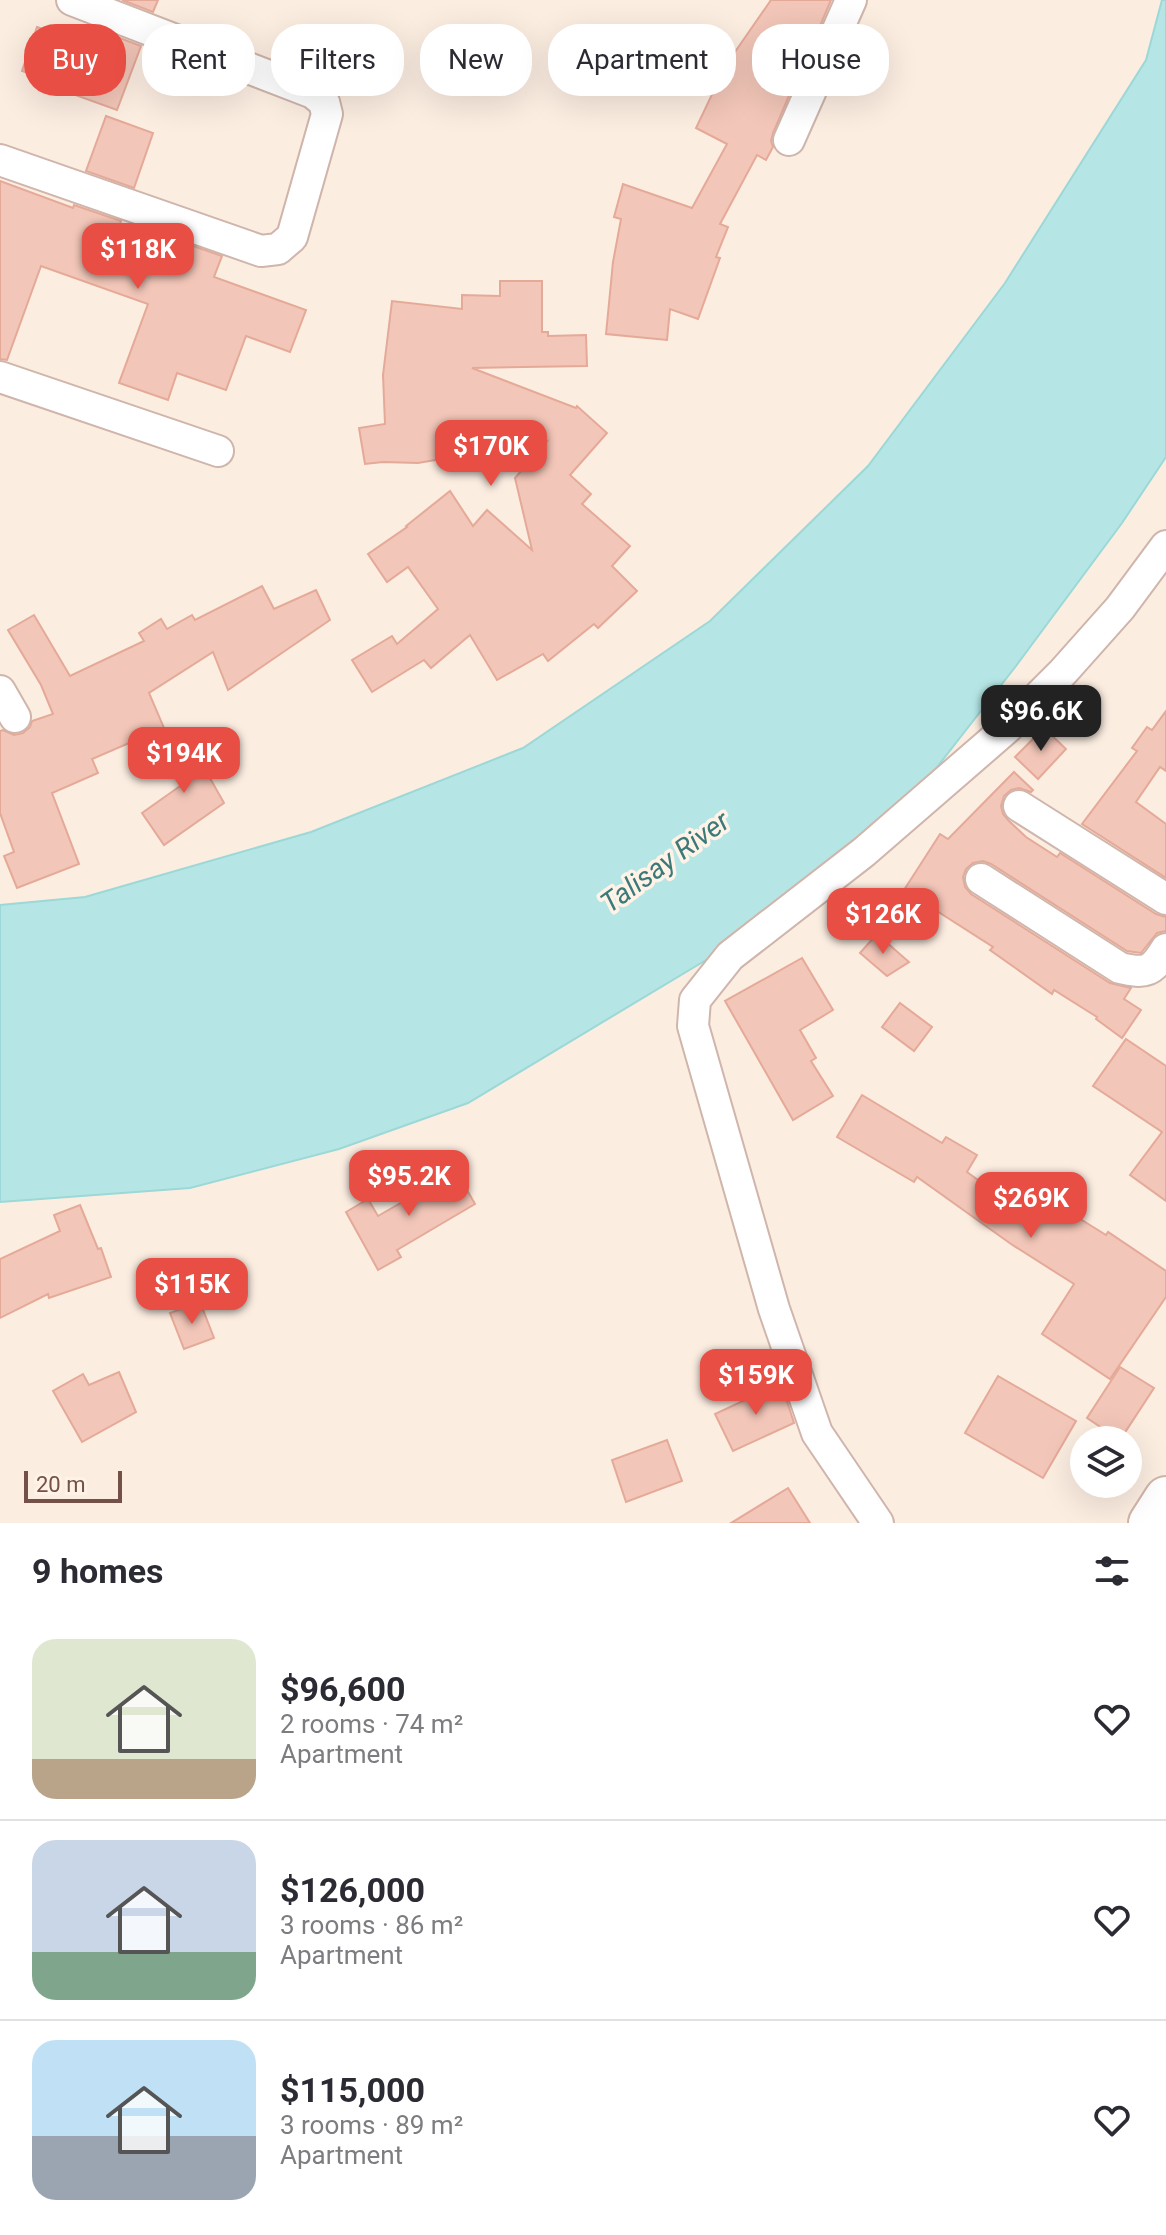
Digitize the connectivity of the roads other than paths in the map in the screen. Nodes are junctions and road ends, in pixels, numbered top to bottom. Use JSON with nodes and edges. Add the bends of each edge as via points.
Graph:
{"nodes":[{"id":1,"x":72,"y":0,"type":"edge"},
{"id":2,"x":851,"y":0,"type":"edge"},
{"id":3,"x":789,"y":140,"type":"dead end"},
{"id":4,"x":0,"y":160,"type":"edge"},
{"id":5,"x":0,"y":377,"type":"edge"},
{"id":6,"x":218,"y":451,"type":"dead end"},
{"id":7,"x":1166,"y":546,"type":"edge"},
{"id":8,"x":0,"y":691,"type":"edge"},
{"id":9,"x":15,"y":717,"type":"dead end"},
{"id":10,"x":1019,"y":806,"type":"dead end"},
{"id":11,"x":981,"y":879,"type":"dead end"},
{"id":12,"x":1166,"y":899,"type":"edge"},
{"id":13,"x":1166,"y":949,"type":"edge"},
{"id":14,"x":1166,"y":1498,"type":"edge"},
{"id":15,"x":878,"y":1523,"type":"edge"},
{"id":16,"x":1150,"y":1523,"type":"edge"}],
"edges":[{"from":1,"to":4,"type":"street","via":[[313,93],[324,102],[327,114],[292,237],[278,249],[261,251]]},
{"from":2,"to":3,"type":"street"},
{"from":5,"to":6,"type":"street"},
{"from":7,"to":15,"type":"street","via":[[1120,608],[1007,728],[864,852],[730,956],[695,1000],[693,1026],[774,1309],[817,1433]]},
{"from":8,"to":9,"type":"street"},
{"from":10,"to":12,"type":"street"},
{"from":11,"to":13,"type":"street","via":[[1120,968],[1148,970]]},
{"from":14,"to":16,"type":"main road"}]}
